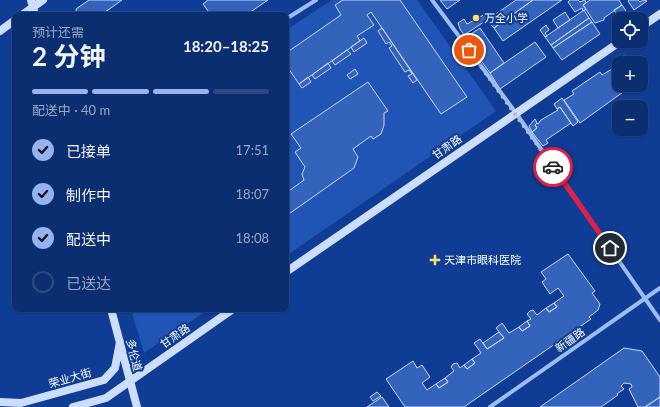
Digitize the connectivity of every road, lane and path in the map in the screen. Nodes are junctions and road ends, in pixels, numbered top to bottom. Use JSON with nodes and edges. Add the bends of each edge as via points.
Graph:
{"nodes":[{"id":1,"x":43,"y":0,"type":"edge"},
{"id":2,"x":316,"y":0,"type":"edge"},
{"id":3,"x":432,"y":0,"type":"edge"},
{"id":4,"x":33,"y":7,"type":"edge"},
{"id":5,"x":660,"y":14,"type":"edge"},
{"id":6,"x":289,"y":17,"type":"edge"},
{"id":7,"x":12,"y":22,"type":"edge"},
{"id":8,"x":648,"y":22,"type":"edge"},
{"id":9,"x":0,"y":31,"type":"edge"},
{"id":10,"x":612,"y":47,"type":"edge"},
{"id":11,"x":516,"y":113,"type":"junction"},
{"id":12,"x":289,"y":270,"type":"edge"},
{"id":13,"x":660,"y":288,"type":"edge"},
{"id":14,"x":645,"y":298,"type":"junction"},
{"id":15,"x":112,"y":312,"type":"edge"},
{"id":16,"x":229,"y":312,"type":"edge"},
{"id":17,"x":660,"y":320,"type":"edge"},
{"id":18,"x":120,"y":342,"type":"junction"},
{"id":19,"x":130,"y":381,"type":"junction"},
{"id":20,"x":0,"y":402,"type":"edge"},
{"id":21,"x":73,"y":407,"type":"edge"},
{"id":22,"x":136,"y":407,"type":"edge"},
{"id":23,"x":490,"y":407,"type":"edge"}],
"edges":[{"from":1,"to":4,"type":"street"},
{"from":2,"to":6,"type":"street"},
{"from":3,"to":11,"type":"street"},
{"from":5,"to":8,"type":"street"},
{"from":7,"to":9,"type":"street"},
{"from":10,"to":11,"type":"street","name":"甘肃路"},
{"from":11,"to":12,"type":"street","name":"甘肃路"},
{"from":11,"to":14,"type":"street"},
{"from":13,"to":14,"type":"street","name":"新疆路"},
{"from":14,"to":17,"type":"street"},
{"from":14,"to":23,"type":"street","name":"新疆路"},
{"from":15,"to":18,"type":"street","name":"多伦道"},
{"from":16,"to":19,"type":"street","name":"甘肃路"},
{"from":18,"to":19,"type":"street","name":"多伦道"},
{"from":18,"to":20,"type":"street","name":"荣业大街","via":[[115,368],[104,380],[21,403]]},
{"from":19,"to":21,"type":"street","via":[[106,398]]},
{"from":19,"to":22,"type":"street","name":"多伦道"}]}
